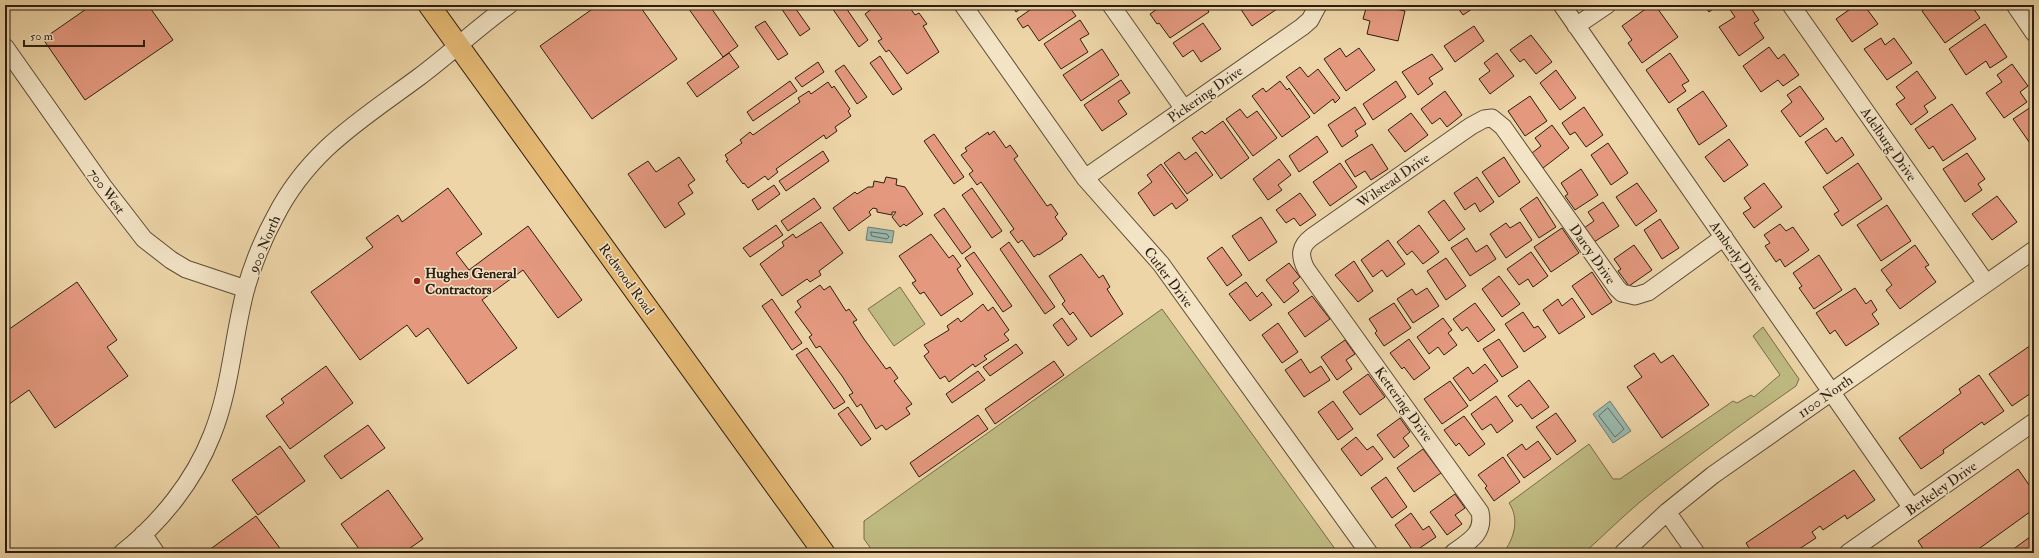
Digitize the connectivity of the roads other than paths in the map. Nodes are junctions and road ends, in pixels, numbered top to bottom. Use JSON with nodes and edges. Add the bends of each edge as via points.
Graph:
{"nodes":[{"id":1,"x":429,"y":5,"type":"edge"},
{"id":2,"x":509,"y":5,"type":"edge"},
{"id":3,"x":963,"y":5,"type":"edge"},
{"id":4,"x":1112,"y":5,"type":"edge"},
{"id":5,"x":1318,"y":5,"type":"edge"},
{"id":6,"x":1562,"y":5,"type":"edge"},
{"id":7,"x":1607,"y":5,"type":"edge"},
{"id":8,"x":1791,"y":5,"type":"edge"},
{"id":9,"x":2015,"y":5,"type":"edge"},
{"id":10,"x":1576,"y":26,"type":"junction"},
{"id":11,"x":2034,"y":33,"type":"edge"},
{"id":12,"x":458,"y":45,"type":"junction"},
{"id":13,"x":5,"y":47,"type":"edge"},
{"id":14,"x":1184,"y":109,"type":"junction"},
{"id":15,"x":1492,"y":118,"type":"joint"},
{"id":16,"x":1085,"y":178,"type":"junction"},
{"id":17,"x":1724,"y":237,"type":"junction"},
{"id":18,"x":2034,"y":250,"type":"edge"},
{"id":19,"x":1301,"y":251,"type":"joint"},
{"id":20,"x":1986,"y":283,"type":"junction"},
{"id":21,"x":246,"y":288,"type":"junction"},
{"id":22,"x":1832,"y":391,"type":"junction"},
{"id":23,"x":2034,"y":422,"type":"edge"},
{"id":24,"x":1912,"y":508,"type":"junction"},
{"id":25,"x":1667,"y":512,"type":"junction"},
{"id":26,"x":144,"y":534,"type":"junction"},
{"id":27,"x":122,"y":553,"type":"edge"},
{"id":28,"x":156,"y":553,"type":"edge"},
{"id":29,"x":824,"y":553,"type":"edge"},
{"id":30,"x":1369,"y":553,"type":"edge"},
{"id":31,"x":1453,"y":553,"type":"edge"},
{"id":32,"x":1623,"y":553,"type":"edge"},
{"id":33,"x":1696,"y":553,"type":"edge"},
{"id":34,"x":1848,"y":553,"type":"edge"}],
"edges":[{"from":1,"to":12,"type":"main road","name":"Redwood Road"},
{"from":2,"to":12,"type":"street","name":"900 North"},
{"from":3,"to":16,"type":"street","name":"Cutler Drive"},
{"from":4,"to":14,"type":"street"},
{"from":5,"to":14,"type":"street","name":"Pickering Drive","via":[[1310,20],[1302,27]]},
{"from":6,"to":10,"type":"street","name":"Amberly Drive"},
{"from":7,"to":10,"type":"street"},
{"from":8,"to":20,"type":"street","name":"Adelburg Drive"},
{"from":9,"to":11,"type":"street"},
{"from":10,"to":17,"type":"street","name":"Amberly Drive"},
{"from":12,"to":21,"type":"street","name":"900 North","via":[[346,130],[317,157],[287,194],[275,216]]},
{"from":12,"to":29,"type":"main road","name":"Redwood Road"},
{"from":13,"to":21,"type":"street","name":"700 West","via":[[102,186],[144,239],[186,269]]},
{"from":14,"to":16,"type":"street","name":"Pickering Drive"},
{"from":15,"to":17,"type":"street","name":"Darcy Drive","via":[[1503,127],[1622,293],[1635,296],[1648,292]]},
{"from":15,"to":19,"type":"street","name":"Wilstead Drive","via":[[1477,122],[1464,130],[1312,237],[1303,245]]},
{"from":16,"to":30,"type":"street","name":"Cutler Drive","via":[[1161,264]]},
{"from":17,"to":22,"type":"street","name":"Amberly Drive"},
{"from":18,"to":20,"type":"street","name":"1100 North"},
{"from":19,"to":31,"type":"street","name":"Kettering Drive","via":[[1306,269],[1480,512],[1481,523],[1477,534]]},
{"from":20,"to":22,"type":"street","name":"1100 North"},
{"from":21,"to":26,"type":"street","name":"900 North","via":[[225,393],[213,435],[195,471],[180,493]]},
{"from":22,"to":24,"type":"street","name":"Amberly Drive"},
{"from":22,"to":25,"type":"street","name":"1100 North","via":[[1713,475]]},
{"from":23,"to":24,"type":"street","name":"Berkeley Drive"},
{"from":24,"to":34,"type":"street","name":"Berkeley Drive"},
{"from":25,"to":32,"type":"street","name":"1100 North"},
{"from":25,"to":33,"type":"street"},
{"from":26,"to":27,"type":"street","name":"900 North"},
{"from":26,"to":28,"type":"street"}]}
